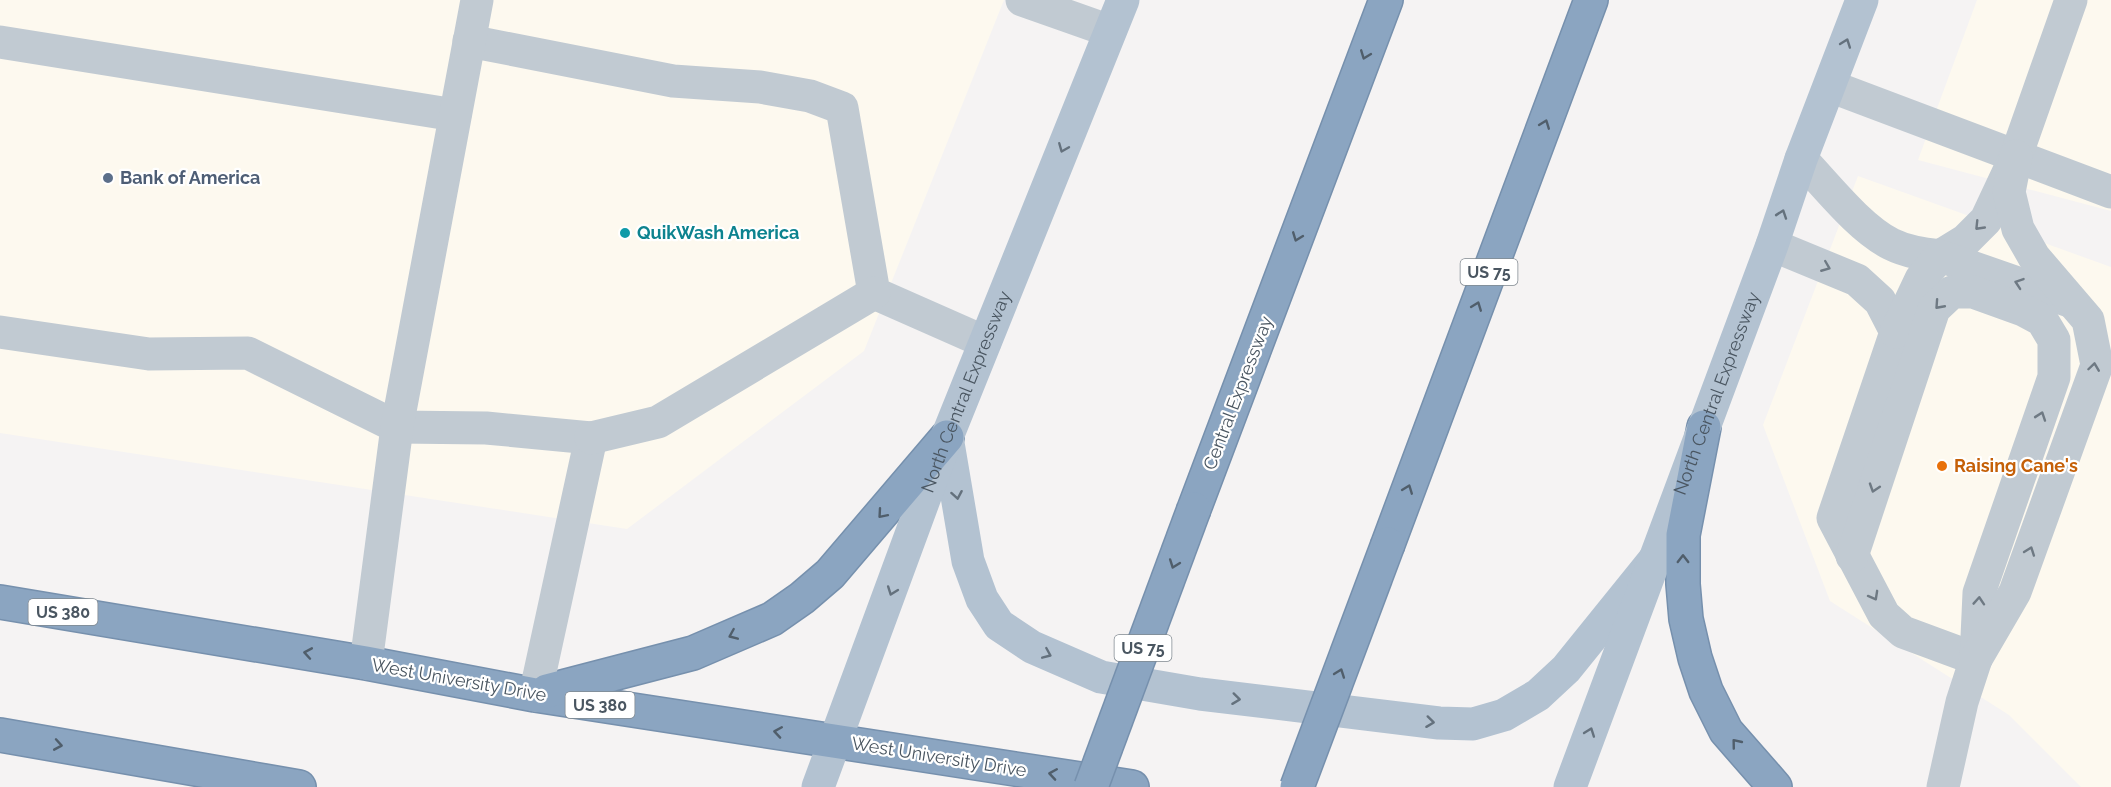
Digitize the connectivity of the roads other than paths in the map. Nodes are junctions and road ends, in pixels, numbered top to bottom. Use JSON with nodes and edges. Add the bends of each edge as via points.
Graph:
{"nodes":[{"id":1,"x":477,"y":0,"type":"edge"},
{"id":2,"x":1022,"y":0,"type":"edge"},
{"id":3,"x":1123,"y":0,"type":"edge"},
{"id":4,"x":1386,"y":0,"type":"edge"},
{"id":5,"x":1591,"y":0,"type":"edge"},
{"id":6,"x":1862,"y":0,"type":"edge"},
{"id":7,"x":2071,"y":0,"type":"edge"},
{"id":8,"x":1110,"y":31,"type":"junction"},
{"id":9,"x":469,"y":41,"type":"junction"},
{"id":10,"x":0,"y":42,"type":"edge"},
{"id":11,"x":1830,"y":86,"type":"junction"},
{"id":12,"x":455,"y":115,"type":"junction"},
{"id":13,"x":2016,"y":156,"type":"junction"},
{"id":14,"x":1801,"y":159,"type":"junction"},
{"id":15,"x":2111,"y":192,"type":"edge"},
{"id":16,"x":1772,"y":245,"type":"junction"},
{"id":17,"x":1940,"y":256,"type":"junction"},
{"id":18,"x":874,"y":293,"type":"junction"},
{"id":19,"x":2074,"y":302,"type":"junction"},
{"id":20,"x":0,"y":332,"type":"edge"},
{"id":21,"x":1896,"y":332,"type":"junction"},
{"id":22,"x":985,"y":342,"type":"junction"},
{"id":23,"x":397,"y":427,"type":"junction"},
{"id":24,"x":1704,"y":427,"type":"junction"},
{"id":25,"x":948,"y":437,"type":"junction"},
{"id":26,"x":591,"y":438,"type":"junction"},
{"id":27,"x":1852,"y":556,"type":"junction"},
{"id":28,"x":1654,"y":560,"type":"junction"},
{"id":29,"x":0,"y":602,"type":"edge"},
{"id":30,"x":1976,"y":659,"type":"junction"},
{"id":31,"x":366,"y":663,"type":"junction"},
{"id":32,"x":535,"y":695,"type":"junction"},
{"id":33,"x":0,"y":735,"type":"edge"},
{"id":34,"x":835,"y":741,"type":"junction"},
{"id":35,"x":299,"y":787,"type":"edge"},
{"id":36,"x":818,"y":787,"type":"edge"},
{"id":37,"x":1091,"y":787,"type":"edge"},
{"id":38,"x":1132,"y":787,"type":"edge"},
{"id":39,"x":1297,"y":787,"type":"edge"},
{"id":40,"x":1570,"y":787,"type":"edge"},
{"id":41,"x":1775,"y":787,"type":"edge"},
{"id":42,"x":1943,"y":787,"type":"edge"}],
"edges":[{"from":1,"to":9,"type":"lane"},
{"from":2,"to":8,"type":"lane"},
{"from":3,"to":8,"type":"main road","name":"North Central Expressway"},
{"from":4,"to":37,"type":"highway","name":"Central Expressway","number":"US 75","one_way":true,"bridge":true},
{"from":39,"to":5,"type":"highway","number":"US 75","one_way":true,"bridge":true},
{"from":11,"to":6,"type":"main road","name":"North Central Expressway","one_way":true},
{"from":7,"to":13,"type":"lane"},
{"from":8,"to":22,"type":"main road","name":"North Central Expressway","one_way":true},
{"from":9,"to":12,"type":"lane"},
{"from":9,"to":18,"type":"lane","via":[[673,81],[760,87],[810,96],[842,108]]},
{"from":10,"to":12,"type":"lane"},
{"from":11,"to":13,"type":"lane"},
{"from":11,"to":14,"type":"main road","name":"North Central Expressway"},
{"from":12,"to":23,"type":"lane"},
{"from":13,"to":15,"type":"lane"},
{"from":13,"to":17,"type":"lane","one_way":true,"via":[[1986,220],[1966,240]]},
{"from":13,"to":19,"type":"lane","via":[[2009,192],[2018,229],[2034,257]]},
{"from":16,"to":14,"type":"main road","name":"North Central Expressway","one_way":true},
{"from":14,"to":17,"type":"lane","via":[[1870,231],[1913,252]]},
{"from":16,"to":21,"type":"lane","one_way":true,"via":[[1857,280],[1880,301]]},
{"from":16,"to":24,"type":"main road","name":"North Central Expressway"},
{"from":19,"to":17,"type":"lane","one_way":true},
{"from":17,"to":21,"type":"lane","via":[[1921,279]]},
{"from":18,"to":22,"type":"lane"},
{"from":18,"to":26,"type":"lane","via":[[658,422]]},
{"from":30,"to":19,"type":"lane","one_way":true,"via":[[2015,592],[2097,365],[2088,320]]},
{"from":20,"to":23,"type":"lane","via":[[149,354],[248,353]]},
{"from":21,"to":27,"type":"lane","via":[[1833,518]]},
{"from":22,"to":25,"type":"main road","name":"North Central Expressway"},
{"from":23,"to":26,"type":"lane","via":[[486,428]]},
{"from":23,"to":31,"type":"lane"},
{"from":24,"to":28,"type":"main road","name":"North Central Expressway"},
{"from":41,"to":24,"type":"highway","one_way":true,"via":[[1726,731],[1706,691],[1686,619],[1683,535]]},
{"from":25,"to":28,"type":"main road","one_way":true,"via":[[968,561],[982,599],[999,625],[1032,647],[1101,677],[1200,694],[1473,724],[1504,715],[1538,695],[1566,669]]},
{"from":25,"to":32,"type":"highway","one_way":true,"via":[[830,574],[772,619],[693,653]]},
{"from":25,"to":34,"type":"main road","name":"North Central Expressway","one_way":true},
{"from":26,"to":32,"type":"lane"},
{"from":27,"to":30,"type":"lane","one_way":true,"via":[[1884,615],[1903,632]]},
{"from":30,"to":27,"type":"lane","one_way":true,"via":[[1979,593],[2054,377],[2054,340],[2042,320],[1973,292],[1952,292],[1934,309]]},
{"from":40,"to":28,"type":"main road","name":"North Central Expressway","one_way":true},
{"from":31,"to":29,"type":"highway","name":"West University Drive","number":"US 380","one_way":true},
{"from":30,"to":42,"type":"lane"},
{"from":31,"to":32,"type":"highway","name":"West University Drive","number":"US 380"},
{"from":34,"to":32,"type":"highway","name":"West University Drive","number":"US 380","one_way":true},
{"from":33,"to":35,"type":"highway","one_way":true},
{"from":34,"to":36,"type":"main road","name":"North Central Expressway"},
{"from":38,"to":34,"type":"highway","name":"West University Drive","number":"US 380","one_way":true}]}
